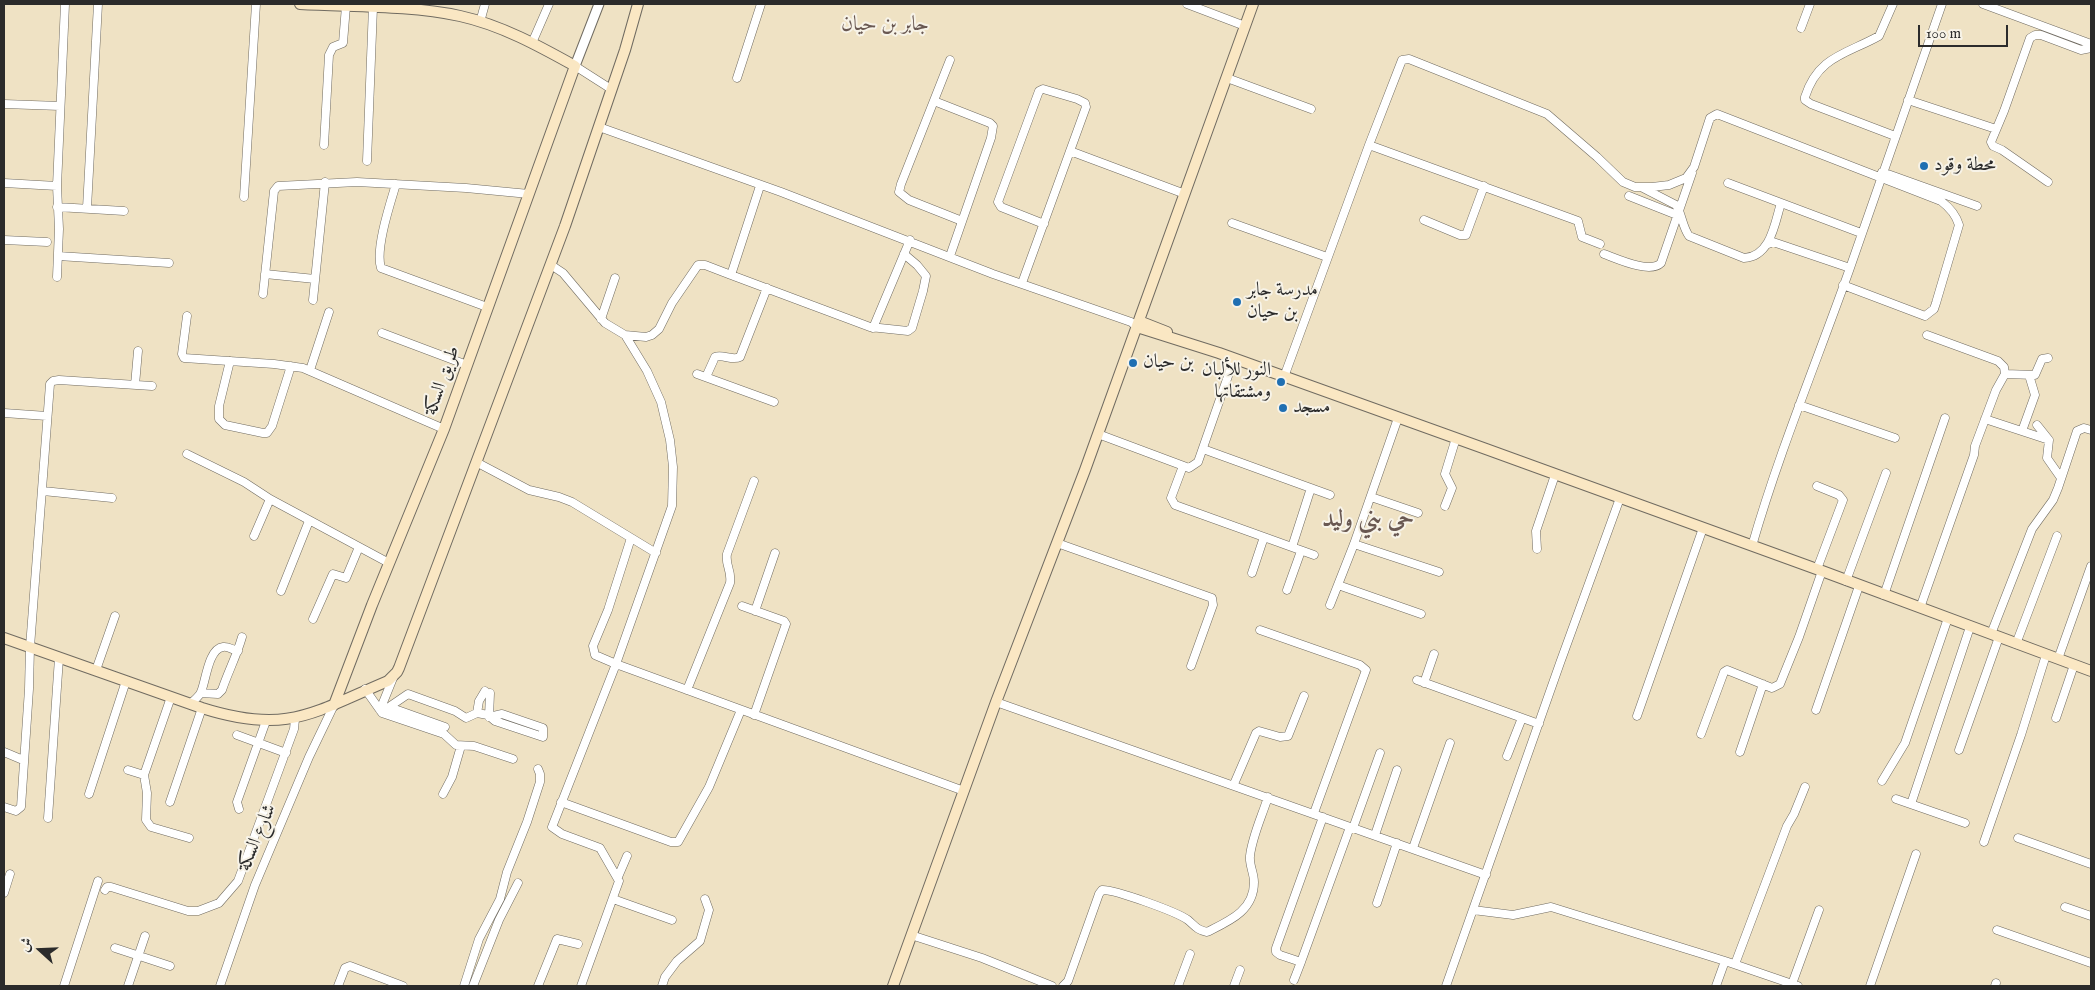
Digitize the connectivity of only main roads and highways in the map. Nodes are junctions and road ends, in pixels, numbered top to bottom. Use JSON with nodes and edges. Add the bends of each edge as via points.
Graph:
{"nodes":[{"id":1,"x":300,"y":4,"type":"edge"},
{"id":2,"x":638,"y":4,"type":"edge"},
{"id":3,"x":1253,"y":4,"type":"edge"},
{"id":4,"x":349,"y":5,"type":"edge"},
{"id":5,"x":1137,"y":321,"type":"junction"},
{"id":6,"x":1155,"y":330,"type":"junction"},
{"id":7,"x":1132,"y":340,"type":"junction"},
{"id":8,"x":4,"y":638,"type":"edge"},
{"id":9,"x":2091,"y":671,"type":"edge"},
{"id":10,"x":334,"y":705,"type":"junction"},
{"id":11,"x":893,"y":986,"type":"edge"}],
"edges":[{"from":1,"to":4,"type":"main road"},
{"from":2,"to":10,"type":"main road","via":[[612,89],[550,265],[399,668],[388,681]]},
{"from":3,"to":5,"type":"main road"},
{"from":4,"to":10,"type":"main road","name":"طريق السكة","via":[[444,13],[480,22],[532,43],[575,66],[444,430]]},
{"from":5,"to":6,"type":"main road"},
{"from":5,"to":6,"type":"main road"},
{"from":5,"to":7,"type":"main road"},
{"from":6,"to":7,"type":"main road"},
{"from":6,"to":9,"type":"main road"},
{"from":7,"to":11,"type":"main road"},
{"from":8,"to":10,"type":"main road","via":[[190,704],[239,718],[266,721],[295,719]]}]}
